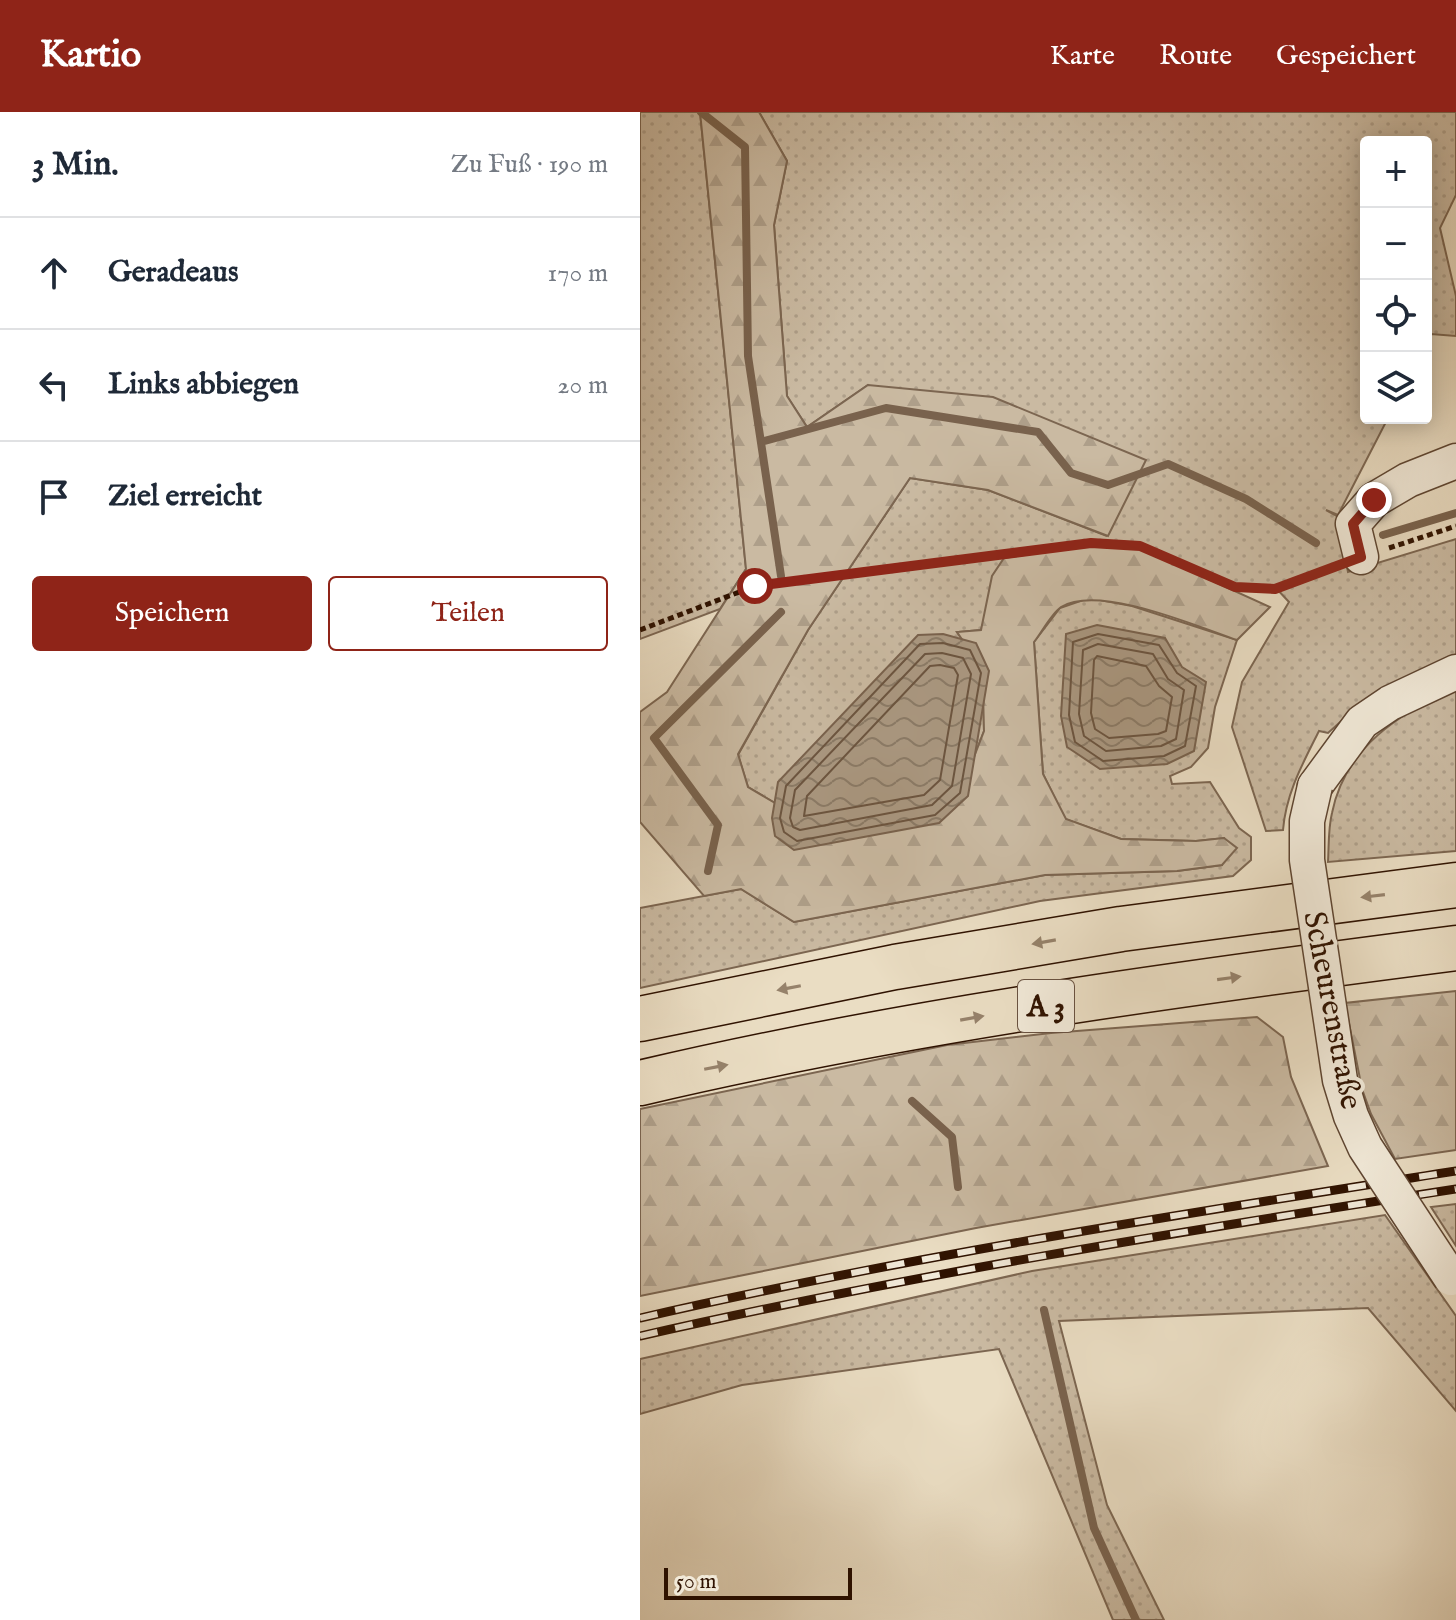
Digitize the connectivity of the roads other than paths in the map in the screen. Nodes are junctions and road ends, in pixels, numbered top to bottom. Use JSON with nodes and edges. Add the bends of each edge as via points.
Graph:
{"nodes":[{"id":1,"x":1456,"y":461,"type":"edge"},
{"id":2,"x":1361,"y":557,"type":"road end"},
{"id":3,"x":1456,"y":672,"type":"edge"},
{"id":4,"x":1456,"y":885,"type":"edge"},
{"id":5,"x":1456,"y":948,"type":"edge"},
{"id":6,"x":640,"y":1019,"type":"edge"},
{"id":7,"x":640,"y":1083,"type":"edge"},
{"id":8,"x":1454,"y":1282,"type":"edge"}],
"edges":[{"from":1,"to":2,"type":"street","via":[[1374,500],[1353,524]]},
{"from":3,"to":8,"type":"street","name":"Scheurenstraße","bridge":true,"via":[[1362,722],[1315,786],[1307,821],[1307,860],[1340,1080],[1351,1116],[1365,1147]]},
{"from":4,"to":6,"type":"highway","number":"A 3","one_way":true,"via":[[1106,931]]},
{"from":7,"to":5,"type":"highway","number":"A 3","one_way":true,"via":[[1114,994]]}]}
